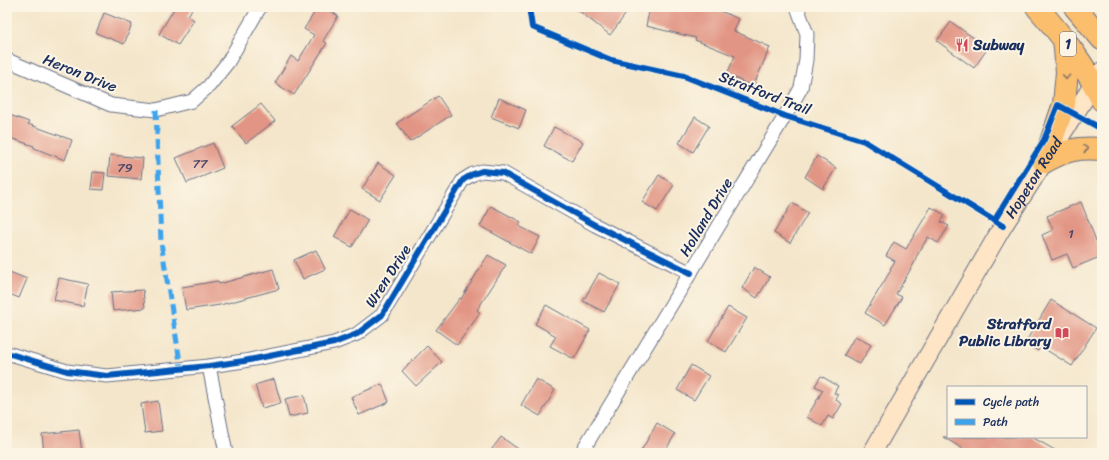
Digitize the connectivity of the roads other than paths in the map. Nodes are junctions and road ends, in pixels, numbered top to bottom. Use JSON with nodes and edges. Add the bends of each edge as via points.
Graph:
{"nodes":[{"id":1,"x":260,"y":7,"type":"edge"},
{"id":2,"x":797,"y":7,"type":"edge"},
{"id":3,"x":1037,"y":7,"type":"edge"},
{"id":4,"x":1075,"y":7,"type":"edge"},
{"id":5,"x":1064,"y":38,"type":"junction"},
{"id":6,"x":1102,"y":39,"type":"edge"},
{"id":7,"x":7,"y":60,"type":"edge"},
{"id":8,"x":1099,"y":85,"type":"edge"},
{"id":9,"x":1102,"y":149,"type":"edge"},
{"id":10,"x":1044,"y":162,"type":"junction"},
{"id":11,"x":691,"y":273,"type":"junction"},
{"id":12,"x":7,"y":353,"type":"edge"},
{"id":13,"x":209,"y":366,"type":"junction"},
{"id":14,"x":226,"y":453,"type":"edge"},
{"id":15,"x":581,"y":453,"type":"edge"},
{"id":16,"x":872,"y":453,"type":"edge"}],
"edges":[{"from":1,"to":7,"type":"street","name":"Heron Drive","via":[[228,62],[209,86],[192,101],[156,110],[111,105]]},
{"from":2,"to":11,"type":"street","name":"Holland Drive","via":[[807,34],[801,88]]},
{"from":3,"to":5,"type":"highway","number":"1"},
{"from":4,"to":6,"type":"highway","number":"1"},
{"from":5,"to":8,"type":"highway","number":"1"},
{"from":5,"to":10,"type":"highway","one_way":true,"via":[[1067,72],[1064,104]]},
{"from":8,"to":10,"type":"main road","name":"Hopeton Road"},
{"from":10,"to":9,"type":"highway","one_way":true,"via":[[1061,153],[1085,148]]},
{"from":10,"to":16,"type":"main road","name":"Hopeton Road","via":[[1003,226]]},
{"from":11,"to":13,"type":"street","name":"Wren Drive","via":[[595,225],[503,174],[482,171],[463,180],[382,315],[357,334],[334,343]]},
{"from":11,"to":15,"type":"street","name":"Holland Drive"},
{"from":12,"to":13,"type":"street","name":"Wren Drive","via":[[67,371],[107,376]]},
{"from":13,"to":14,"type":"street"}]}
